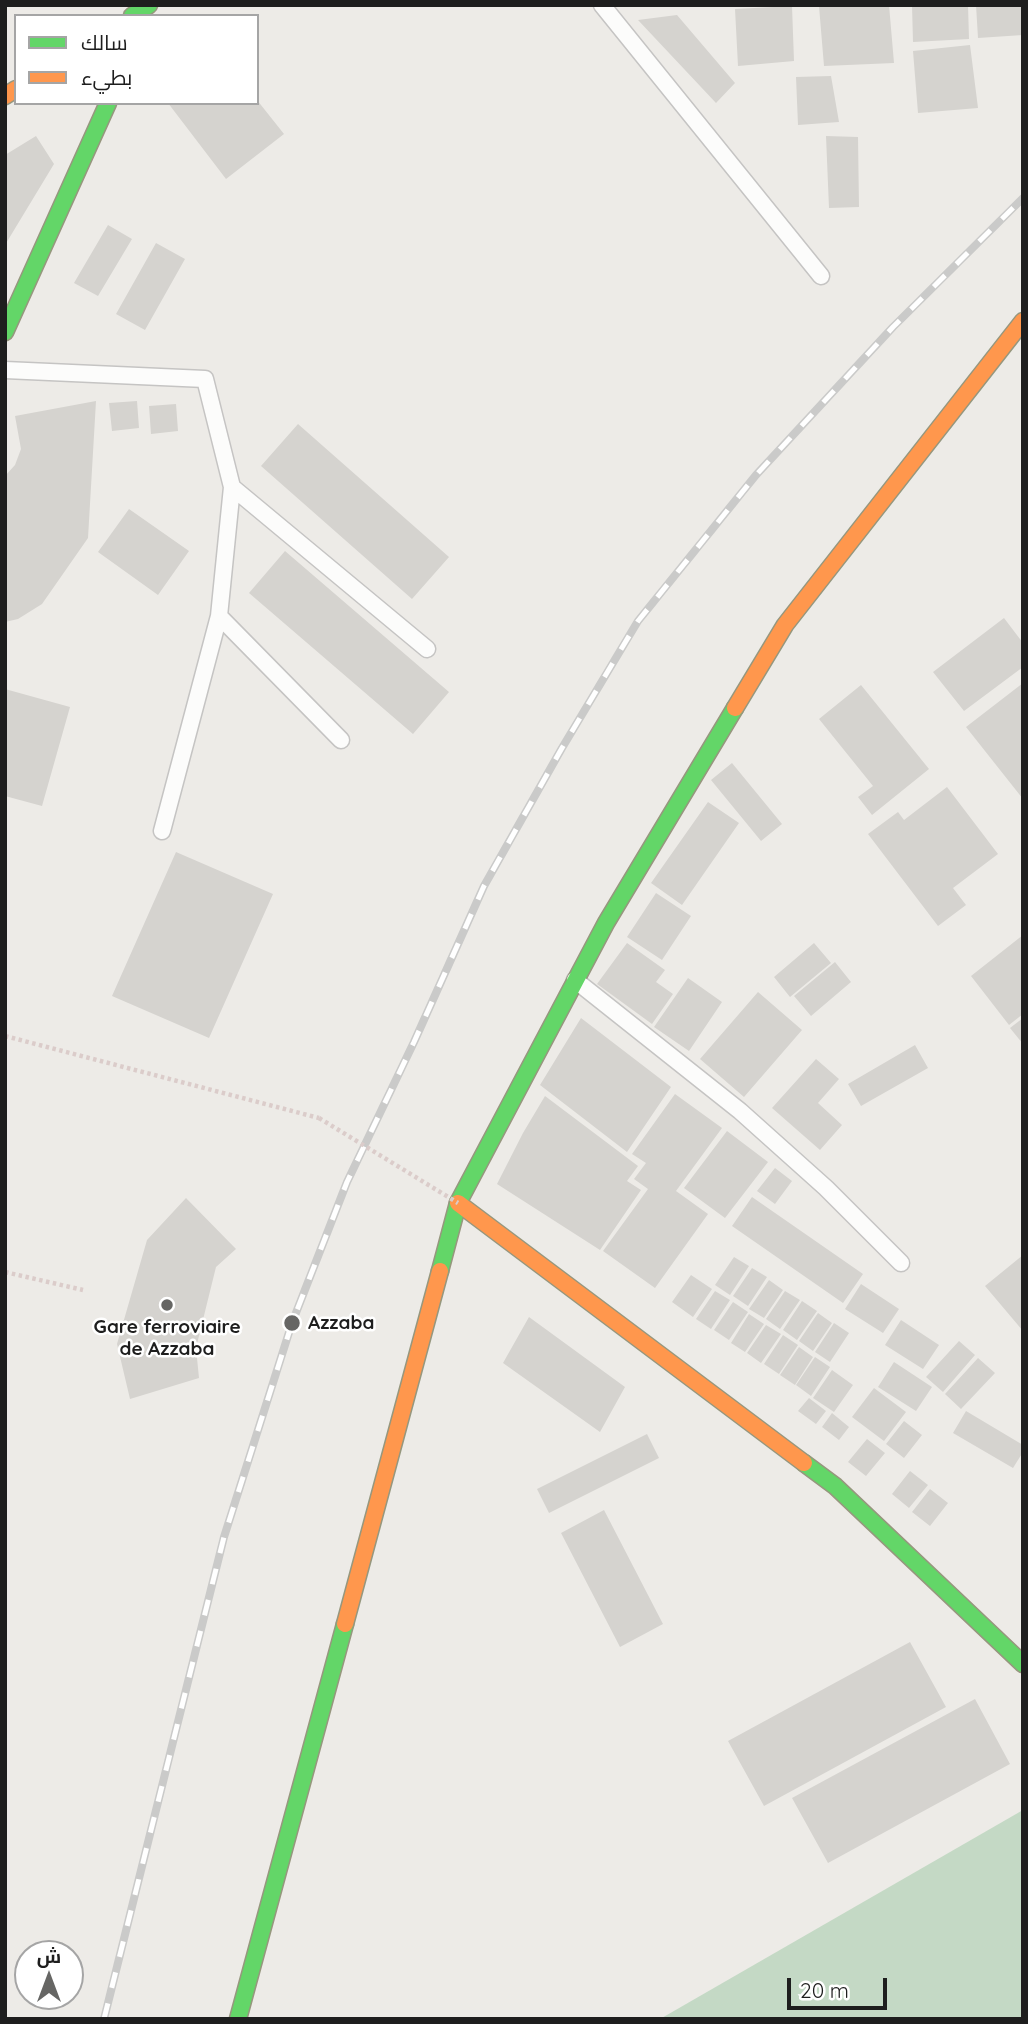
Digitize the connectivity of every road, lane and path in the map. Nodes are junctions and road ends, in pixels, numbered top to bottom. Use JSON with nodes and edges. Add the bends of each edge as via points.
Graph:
{"nodes":[{"id":1,"x":601,"y":5,"type":"edge"},
{"id":2,"x":107,"y":105,"type":"edge"},
{"id":3,"x":821,"y":276,"type":"dead end"},
{"id":4,"x":1023,"y":321,"type":"edge"},
{"id":5,"x":5,"y":332,"type":"edge"},
{"id":6,"x":5,"y":370,"type":"edge"},
{"id":7,"x":232,"y":487,"type":"junction"},
{"id":8,"x":219,"y":616,"type":"junction"},
{"id":9,"x":428,"y":649,"type":"dead end"},
{"id":10,"x":341,"y":740,"type":"dead end"},
{"id":11,"x":162,"y":831,"type":"dead end"},
{"id":12,"x":575,"y":980,"type":"junction"},
{"id":13,"x":5,"y":1036,"type":"edge"},
{"id":14,"x":458,"y":1203,"type":"junction"},
{"id":15,"x":901,"y":1263,"type":"dead end"},
{"id":16,"x":5,"y":1272,"type":"edge"},
{"id":17,"x":83,"y":1290,"type":"dead end"},
{"id":18,"x":1023,"y":1664,"type":"edge"},
{"id":19,"x":239,"y":2019,"type":"edge"}],
"edges":[{"from":1,"to":3,"type":"lane"},
{"from":2,"to":5,"type":"street"},
{"from":4,"to":12,"type":"street","via":[[785,625]]},
{"from":6,"to":7,"type":"lane","via":[[205,380]]},
{"from":7,"to":8,"type":"lane"},
{"from":7,"to":9,"type":"lane"},
{"from":8,"to":10,"type":"lane"},
{"from":8,"to":11,"type":"lane"},
{"from":12,"to":14,"type":"street"},
{"from":12,"to":15,"type":"lane","via":[[740,1111]]},
{"from":13,"to":14,"type":"path","bridge":true,"via":[[318,1118]]},
{"from":14,"to":18,"type":"street","via":[[835,1486]]},
{"from":14,"to":19,"type":"street"},
{"from":16,"to":17,"type":"path"}]}
